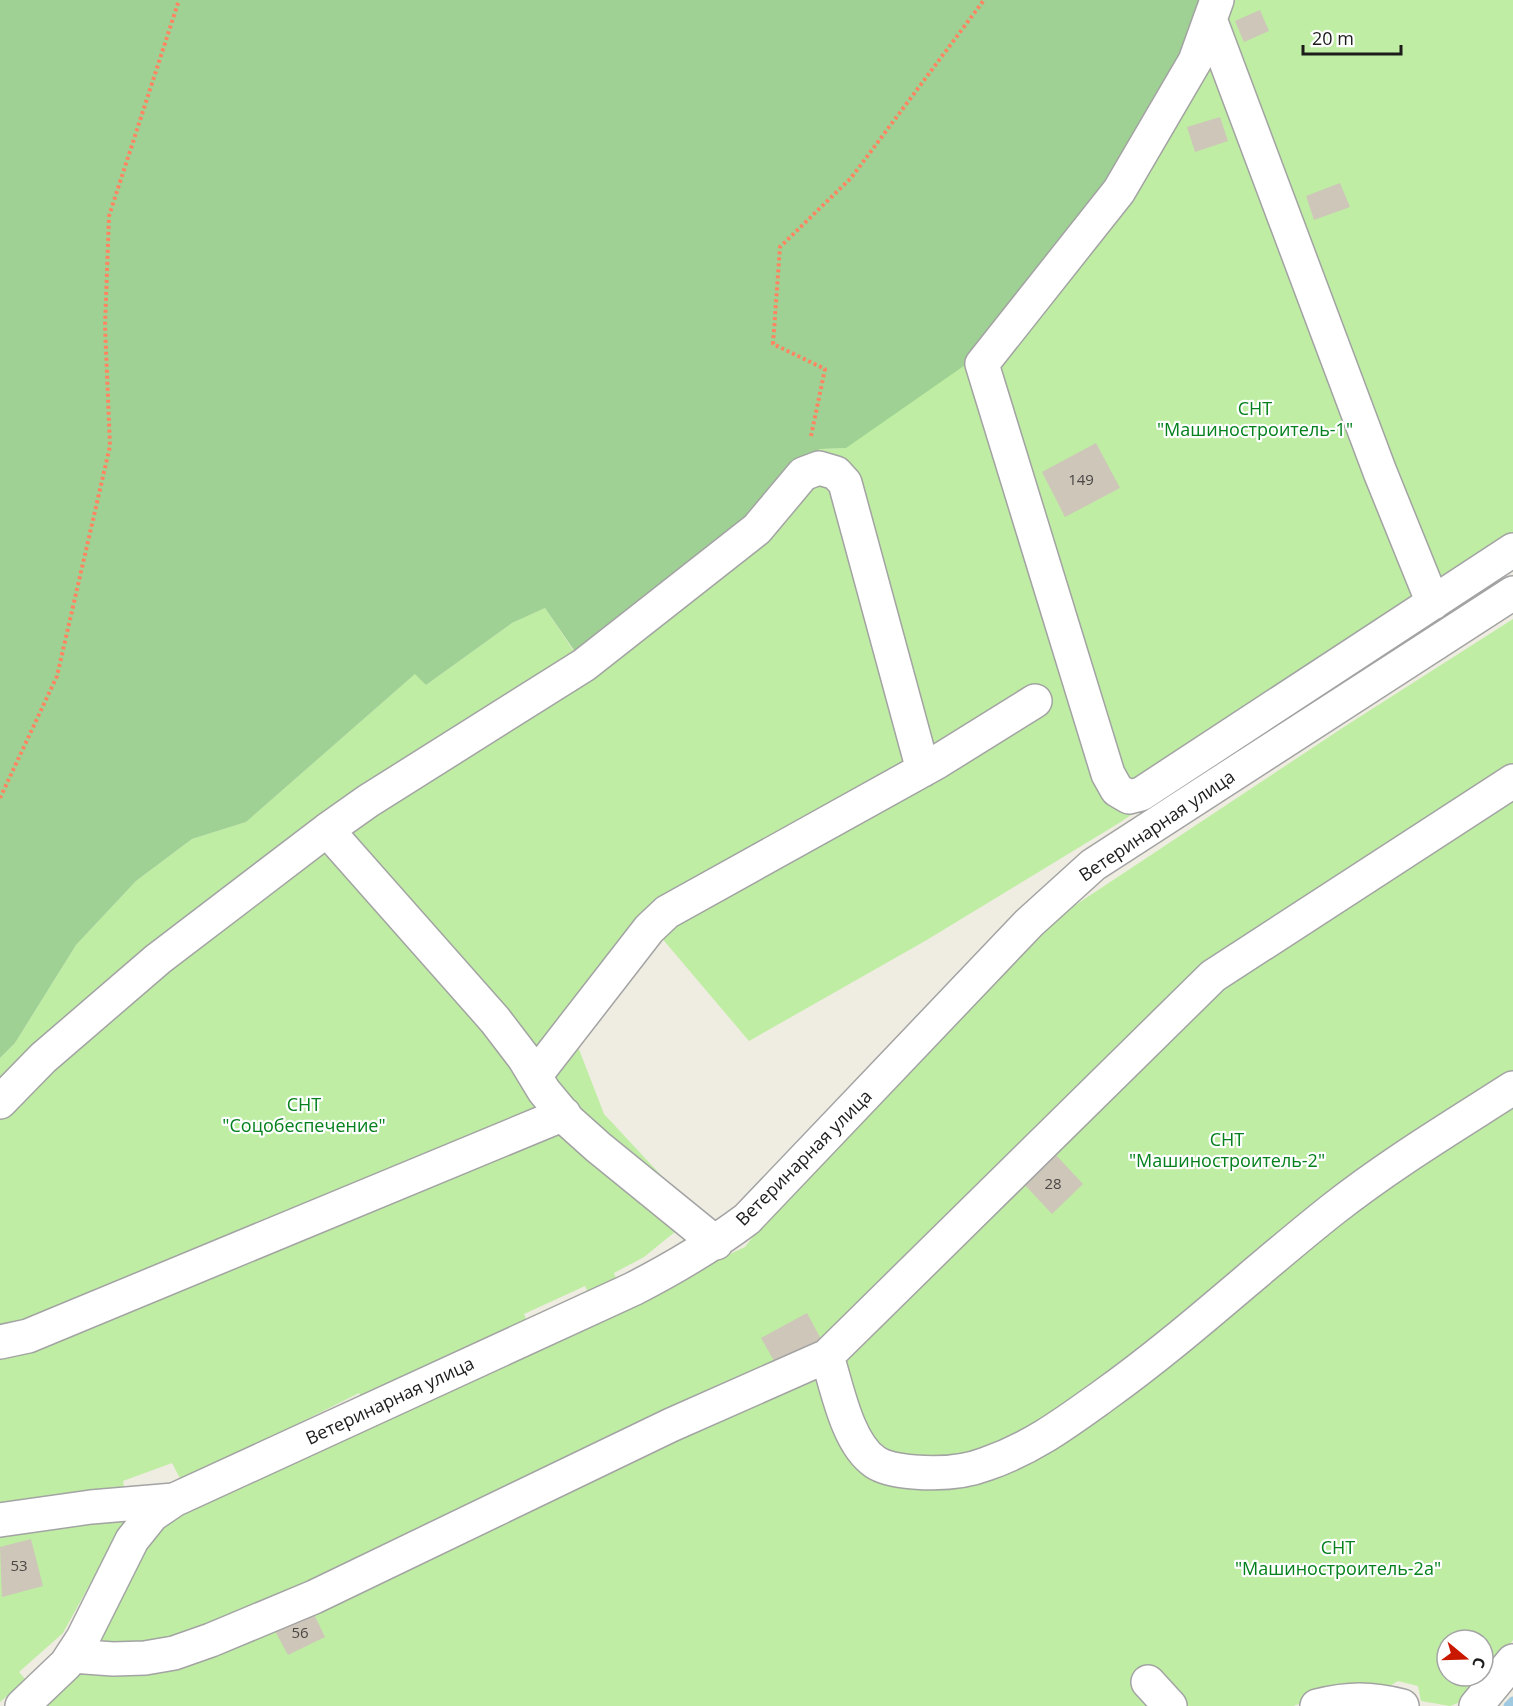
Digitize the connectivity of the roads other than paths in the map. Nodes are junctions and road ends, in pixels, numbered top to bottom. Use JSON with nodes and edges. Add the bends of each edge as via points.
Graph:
{"nodes":[{"id":1,"x":1214,"y":9,"type":"edge"},
{"id":2,"x":1513,"y":550,"type":"edge"},
{"id":3,"x":1513,"y":593,"type":"edge"},
{"id":4,"x":1433,"y":603,"type":"junction"},
{"id":5,"x":1035,"y":701,"type":"dead end"},
{"id":6,"x":922,"y":770,"type":"junction"},
{"id":7,"x":1513,"y":781,"type":"edge"},
{"id":8,"x":327,"y":830,"type":"junction"},
{"id":9,"x":535,"y":1076,"type":"junction"},
{"id":10,"x":1513,"y":1088,"type":"edge"},
{"id":11,"x":0,"y":1102,"type":"edge"},
{"id":12,"x":564,"y":1114,"type":"junction"},
{"id":13,"x":716,"y":1243,"type":"junction"},
{"id":14,"x":0,"y":1341,"type":"edge"},
{"id":15,"x":827,"y":1356,"type":"junction"},
{"id":16,"x":174,"y":1500,"type":"junction"},
{"id":17,"x":0,"y":1520,"type":"edge"},
{"id":18,"x":72,"y":1656,"type":"junction"},
{"id":19,"x":1513,"y":1661,"type":"edge"},
{"id":20,"x":22,"y":1706,"type":"edge"},
{"id":21,"x":1317,"y":1706,"type":"edge"},
{"id":22,"x":1402,"y":1706,"type":"edge"},
{"id":23,"x":1476,"y":1706,"type":"edge"}],
"edges":[{"from":1,"to":4,"type":"street","via":[[1384,483]]},
{"from":1,"to":4,"type":"street","via":[[1195,61],[1119,191],[981,364],[1108,774],[1117,790],[1129,796],[1141,794]]},
{"from":2,"to":4,"type":"street"},
{"from":3,"to":13,"type":"street","name":"Ветеринарная улица","via":[[1093,865],[1029,923],[755,1211]]},
{"from":5,"to":6,"type":"street"},
{"from":6,"to":8,"type":"street","via":[[845,483],[836,473],[819,468],[803,474],[758,529],[584,665]]},
{"from":6,"to":9,"type":"street","via":[[667,912],[649,929]]},
{"from":7,"to":15,"type":"street","via":[[1213,976]]},
{"from":8,"to":9,"type":"street","via":[[495,1020]]},
{"from":8,"to":11,"type":"street","via":[[158,959],[43,1058]]},
{"from":9,"to":12,"type":"street"},
{"from":10,"to":15,"type":"street","via":[[1341,1203],[1139,1371],[1056,1431],[985,1465],[929,1473],[901,1471],[876,1463],[858,1445]]},
{"from":12,"to":13,"type":"street","via":[[598,1147]]},
{"from":12,"to":14,"type":"street","via":[[28,1336]]},
{"from":13,"to":16,"type":"street","name":"Ветеринарная улица","via":[[633,1289]]},
{"from":15,"to":18,"type":"street","via":[[671,1425],[314,1597],[211,1640],[145,1658]]},
{"from":16,"to":17,"type":"street"},
{"from":16,"to":18,"type":"street","name":"Ветеринарная улица","via":[[152,1515],[132,1540]]},
{"from":18,"to":20,"type":"street","name":"Ветеринарная улица"},
{"from":19,"to":23,"type":"street"},
{"from":21,"to":22,"type":"street","via":[[1361,1699]]}]}
